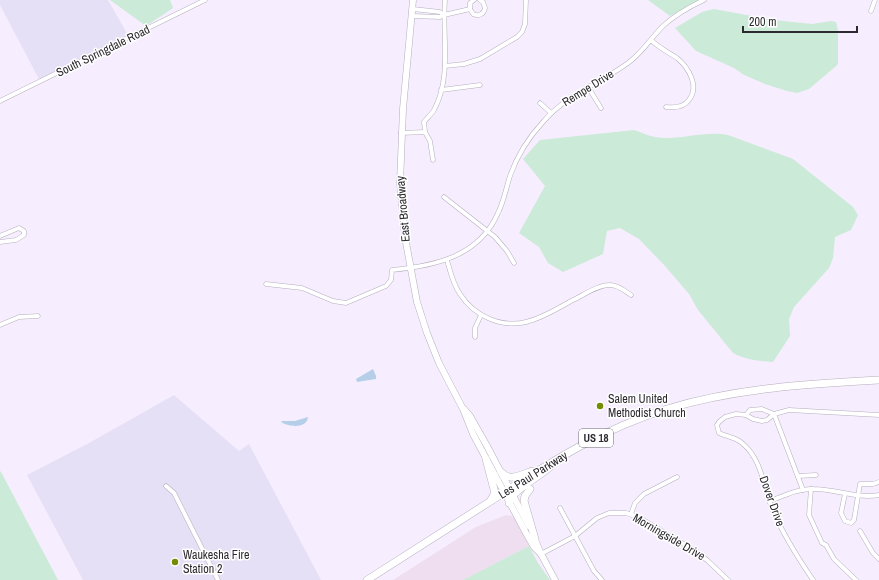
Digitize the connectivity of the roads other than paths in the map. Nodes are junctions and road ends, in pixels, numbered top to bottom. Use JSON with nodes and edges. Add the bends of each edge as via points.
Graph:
{"nodes":[{"id":1,"x":205,"y":0,"type":"edge"},
{"id":2,"x":413,"y":0,"type":"edge"},
{"id":3,"x":445,"y":0,"type":"edge"},
{"id":4,"x":474,"y":0,"type":"edge"},
{"id":5,"x":480,"y":0,"type":"edge"},
{"id":6,"x":526,"y":0,"type":"edge"},
{"id":7,"x":704,"y":0,"type":"edge"},
{"id":8,"x":875,"y":0,"type":"edge"},
{"id":9,"x":413,"y":9,"type":"junction"},
{"id":10,"x":470,"y":9,"type":"junction"},
{"id":11,"x":871,"y":11,"type":"dead end"},
{"id":12,"x":444,"y":15,"type":"junction"},
{"id":13,"x":412,"y":16,"type":"junction"},
{"id":14,"x":651,"y":40,"type":"junction"},
{"id":15,"x":445,"y":66,"type":"junction"},
{"id":16,"x":480,"y":85,"type":"dead end"},
{"id":17,"x":588,"y":87,"type":"junction"},
{"id":18,"x":442,"y":90,"type":"junction"},
{"id":19,"x":0,"y":101,"type":"edge"},
{"id":20,"x":540,"y":103,"type":"dead end"},
{"id":21,"x":666,"y":107,"type":"dead end"},
{"id":22,"x":601,"y":108,"type":"dead end"},
{"id":23,"x":551,"y":113,"type":"junction"},
{"id":24,"x":425,"y":132,"type":"junction"},
{"id":25,"x":401,"y":133,"type":"junction"},
{"id":26,"x":433,"y":160,"type":"dead end"},
{"id":27,"x":444,"y":197,"type":"dead end"},
{"id":28,"x":487,"y":231,"type":"junction"},
{"id":29,"x":0,"y":236,"type":"edge"},
{"id":30,"x":0,"y":242,"type":"edge"},
{"id":31,"x":447,"y":260,"type":"junction"},
{"id":32,"x":514,"y":263,"type":"dead end"},
{"id":33,"x":410,"y":268,"type":"junction"},
{"id":34,"x":266,"y":284,"type":"dead end"},
{"id":35,"x":631,"y":295,"type":"dead end"},
{"id":36,"x":481,"y":315,"type":"junction"},
{"id":37,"x":38,"y":316,"type":"dead end"},
{"id":38,"x":0,"y":325,"type":"edge"},
{"id":39,"x":475,"y":337,"type":"dead end"},
{"id":40,"x":879,"y":380,"type":"edge"},
{"id":41,"x":463,"y":409,"type":"junction"},
{"id":42,"x":774,"y":414,"type":"junction"},
{"id":43,"x":746,"y":415,"type":"junction"},
{"id":44,"x":879,"y":415,"type":"edge"},
{"id":45,"x":562,"y":456,"type":"junction"},
{"id":46,"x":486,"y":459,"type":"junction"},
{"id":47,"x":543,"y":467,"type":"junction"},
{"id":48,"x":501,"y":472,"type":"junction"},
{"id":49,"x":816,"y":475,"type":"dead end"},
{"id":50,"x":798,"y":476,"type":"junction"},
{"id":51,"x":677,"y":477,"type":"dead end"},
{"id":52,"x":879,"y":482,"type":"edge"},
{"id":53,"x":166,"y":486,"type":"dead end"},
{"id":54,"x":530,"y":489,"type":"dead end"},
{"id":55,"x":811,"y":489,"type":"junction"},
{"id":56,"x":802,"y":490,"type":"junction"},
{"id":57,"x":845,"y":494,"type":"junction"},
{"id":58,"x":879,"y":495,"type":"edge"},
{"id":59,"x":510,"y":496,"type":"junction"},
{"id":60,"x":858,"y":496,"type":"junction"},
{"id":61,"x":490,"y":501,"type":"junction"},
{"id":62,"x":770,"y":501,"type":"junction"},
{"id":63,"x":560,"y":508,"type":"dead end"},
{"id":64,"x":631,"y":514,"type":"junction"},
{"id":65,"x":860,"y":531,"type":"dead end"},
{"id":66,"x":575,"y":536,"type":"junction"},
{"id":67,"x":535,"y":538,"type":"junction"},
{"id":68,"x":541,"y":554,"type":"junction"},
{"id":69,"x":879,"y":559,"type":"edge"},
{"id":70,"x":218,"y":580,"type":"edge"},
{"id":71,"x":367,"y":580,"type":"edge"},
{"id":72,"x":555,"y":580,"type":"edge"},
{"id":73,"x":602,"y":580,"type":"edge"},
{"id":74,"x":728,"y":580,"type":"edge"},
{"id":75,"x":813,"y":580,"type":"edge"},
{"id":76,"x":856,"y":580,"type":"edge"}],
"edges":[{"from":1,"to":19,"type":"street","name":"South Springdale Road"},
{"from":2,"to":9,"type":"main road","name":"East Broadway"},
{"from":3,"to":12,"type":"street"},
{"from":4,"to":10,"type":"street","via":[[470,3]]},
{"from":5,"to":10,"type":"street","via":[[485,6],[483,13],[475,15]]},
{"from":6,"to":15,"type":"street","via":[[525,24],[517,37],[480,60]]},
{"from":7,"to":14,"type":"street","name":"Rempe Drive","via":[[677,15]]},
{"from":8,"to":11,"type":"street"},
{"from":9,"to":12,"type":"street","via":[[440,12]]},
{"from":9,"to":13,"type":"main road","name":"East Broadway"},
{"from":10,"to":12,"type":"street"},
{"from":12,"to":13,"type":"street"},
{"from":12,"to":15,"type":"street"},
{"from":13,"to":25,"type":"main road","name":"East Broadway"},
{"from":14,"to":17,"type":"street","name":"Rempe Drive","via":[[626,65]]},
{"from":14,"to":21,"type":"street","via":[[683,63],[693,82],[692,96],[687,102],[676,107]]},
{"from":15,"to":18,"type":"street"},
{"from":16,"to":18,"type":"street"},
{"from":17,"to":22,"type":"street"},
{"from":17,"to":23,"type":"street","name":"Rempe Drive"},
{"from":18,"to":24,"type":"street","via":[[434,110],[424,122]]},
{"from":20,"to":23,"type":"street"},
{"from":23,"to":28,"type":"street","name":"Rempe Drive","via":[[531,136],[515,162],[498,214]]},
{"from":24,"to":25,"type":"street"},
{"from":24,"to":26,"type":"street","via":[[430,141]]},
{"from":25,"to":33,"type":"main road","name":"East Broadway","via":[[401,207]]},
{"from":27,"to":28,"type":"street"},
{"from":28,"to":31,"type":"street","name":"Rempe Drive","via":[[470,248]]},
{"from":28,"to":32,"type":"street","via":[[502,244]]},
{"from":29,"to":30,"type":"street","via":[[20,228],[24,231],[24,235],[16,240]]},
{"from":31,"to":33,"type":"street","name":"Rempe Drive"},
{"from":31,"to":36,"type":"street","via":[[460,295]]},
{"from":33,"to":34,"type":"street","name":"Rempe Drive","via":[[392,270],[391,280],[386,286],[346,303],[333,301],[302,288]]},
{"from":33,"to":41,"type":"main road","name":"East Broadway","via":[[427,333]]},
{"from":35,"to":36,"type":"street","via":[[614,285],[605,285],[525,322],[504,323]]},
{"from":36,"to":39,"type":"street"},
{"from":37,"to":38,"type":"street","via":[[19,317]]},
{"from":40,"to":45,"type":"main road","name":"Les Paul Parkway","number":"US 18","via":[[767,388],[696,401],[629,423]]},
{"from":41,"to":46,"type":"main road","name":"East Broadway","via":[[472,434]]},
{"from":41,"to":48,"type":"main road","name":"East Broadway","via":[[467,411],[480,432]]},
{"from":42,"to":43,"type":"street","via":[[750,410]]},
{"from":42,"to":43,"type":"street","via":[[762,421]]},
{"from":42,"to":44,"type":"street","via":[[789,410]]},
{"from":42,"to":50,"type":"street"},
{"from":43,"to":62,"type":"street","name":"Dover Drive","via":[[725,417],[717,425],[719,433],[731,436],[742,443],[758,464]]},
{"from":45,"to":47,"type":"main road","name":"Les Paul Parkway","number":"US 18"},
{"from":45,"to":59,"type":"main road","via":[[546,471]]},
{"from":46,"to":59,"type":"main road","name":"East Broadway"},
{"from":46,"to":61,"type":"main road","via":[[495,493]]},
{"from":47,"to":48,"type":"main road","via":[[512,478],[504,476]]},
{"from":47,"to":59,"type":"main road","name":"Les Paul Parkway","number":"US 18"},
{"from":48,"to":59,"type":"main road","name":"East Broadway"},
{"from":49,"to":50,"type":"street"},
{"from":50,"to":56,"type":"street"},
{"from":51,"to":64,"type":"street","via":[[644,494],[635,503]]},
{"from":52,"to":60,"type":"street","via":[[860,484]]},
{"from":53,"to":70,"type":"street","via":[[176,497]]},
{"from":54,"to":67,"type":"main road","via":[[524,502]]},
{"from":55,"to":56,"type":"street"},
{"from":55,"to":57,"type":"street"},
{"from":55,"to":76,"type":"street","via":[[809,515],[822,543]]},
{"from":56,"to":62,"type":"street"},
{"from":57,"to":60,"type":"street"},
{"from":57,"to":60,"type":"street","via":[[841,513],[843,519],[849,523],[854,520]]},
{"from":58,"to":60,"type":"street"},
{"from":59,"to":61,"type":"main road","name":"Les Paul Parkway","number":"US 18"},
{"from":59,"to":67,"type":"main road","name":"East Broadway"},
{"from":59,"to":68,"type":"main road","name":"East Broadway","via":[[531,542]]},
{"from":61,"to":71,"type":"main road","name":"Les Paul Parkway","number":"US 18"},
{"from":62,"to":75,"type":"street","name":"Dover Drive","via":[[777,519]]},
{"from":63,"to":66,"type":"street"},
{"from":64,"to":66,"type":"street","name":"Morningside Drive","via":[[602,515],[592,520]]},
{"from":64,"to":74,"type":"street","name":"Morningside Drive","via":[[697,552]]},
{"from":65,"to":69,"type":"street"},
{"from":66,"to":68,"type":"street","name":"Morningside Drive"},
{"from":66,"to":73,"type":"street","via":[[594,571]]},
{"from":67,"to":68,"type":"main road","name":"East Broadway"},
{"from":68,"to":72,"type":"main road","name":"East Broadway"}]}
